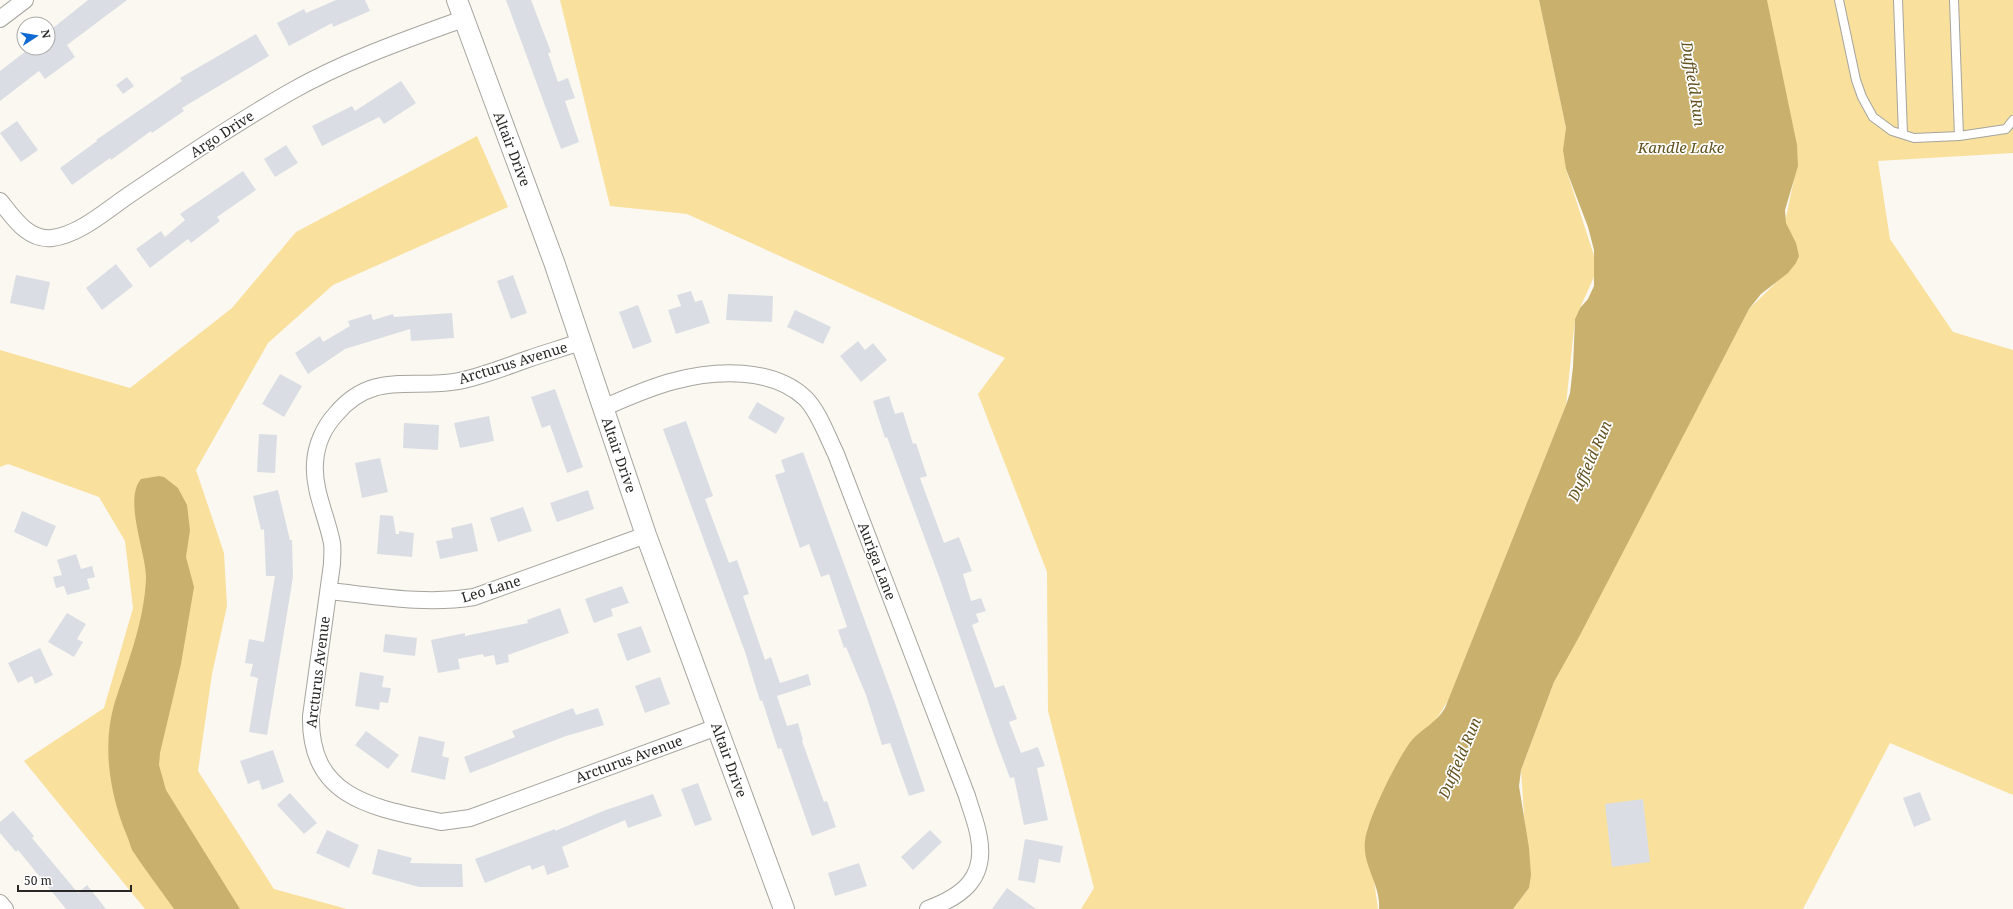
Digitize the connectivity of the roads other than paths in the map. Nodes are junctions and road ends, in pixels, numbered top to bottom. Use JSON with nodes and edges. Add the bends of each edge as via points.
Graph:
{"nodes":[{"id":1,"x":25,"y":0,"type":"edge"},
{"id":2,"x":457,"y":0,"type":"edge"},
{"id":3,"x":1839,"y":0,"type":"edge"},
{"id":4,"x":1898,"y":0,"type":"edge"},
{"id":5,"x":1954,"y":0,"type":"edge"},
{"id":6,"x":0,"y":19,"type":"edge"},
{"id":7,"x":463,"y":19,"type":"junction"},
{"id":8,"x":2013,"y":120,"type":"edge"},
{"id":9,"x":1903,"y":134,"type":"junction"},
{"id":10,"x":1959,"y":136,"type":"junction"},
{"id":11,"x":0,"y":201,"type":"edge"},
{"id":12,"x":580,"y":342,"type":"junction"},
{"id":13,"x":603,"y":408,"type":"junction"},
{"id":14,"x":646,"y":534,"type":"junction"},
{"id":15,"x":329,"y":591,"type":"junction"},
{"id":16,"x":717,"y":727,"type":"junction"},
{"id":17,"x":0,"y":904,"type":"edge"},
{"id":18,"x":5,"y":909,"type":"edge"},
{"id":19,"x":784,"y":909,"type":"edge"},
{"id":20,"x":928,"y":909,"type":"edge"}],
"edges":[{"from":1,"to":6,"type":"street"},
{"from":2,"to":7,"type":"street","name":"Altair Drive"},
{"from":3,"to":9,"type":"lane","via":[[1862,97],[1873,117],[1892,131]]},
{"from":4,"to":9,"type":"lane"},
{"from":5,"to":10,"type":"lane"},
{"from":7,"to":11,"type":"street","name":"Argo Drive","via":[[372,54],[292,91],[218,136],[85,227],[51,238],[36,236],[21,226]]},
{"from":7,"to":12,"type":"street","name":"Altair Drive","via":[[554,262]]},
{"from":8,"to":10,"type":"lane","via":[[2006,130]]},
{"from":9,"to":10,"type":"lane","via":[[1914,138]]},
{"from":12,"to":13,"type":"street","name":"Altair Drive"},
{"from":12,"to":15,"type":"street","name":"Arcturus Avenue","via":[[460,381],[377,386],[361,391],[337,412],[322,434],[315,463],[320,500],[332,544]]},
{"from":13,"to":14,"type":"street","name":"Altair Drive"},
{"from":13,"to":20,"type":"street","name":"Auriga Lane","via":[[674,381],[718,373],[771,378],[806,399],[836,454],[967,796],[979,837],[979,869],[970,884],[941,904]]},
{"from":14,"to":15,"type":"street","name":"Leo Lane","via":[[474,597],[425,600]]},
{"from":14,"to":16,"type":"street","name":"Altair Drive"},
{"from":15,"to":16,"type":"street","name":"Arcturus Avenue","via":[[311,716],[312,739],[314,750],[334,783],[349,795],[367,804],[441,822],[470,818]]},
{"from":16,"to":19,"type":"street","name":"Altair Drive"},
{"from":17,"to":18,"type":"street"}]}
